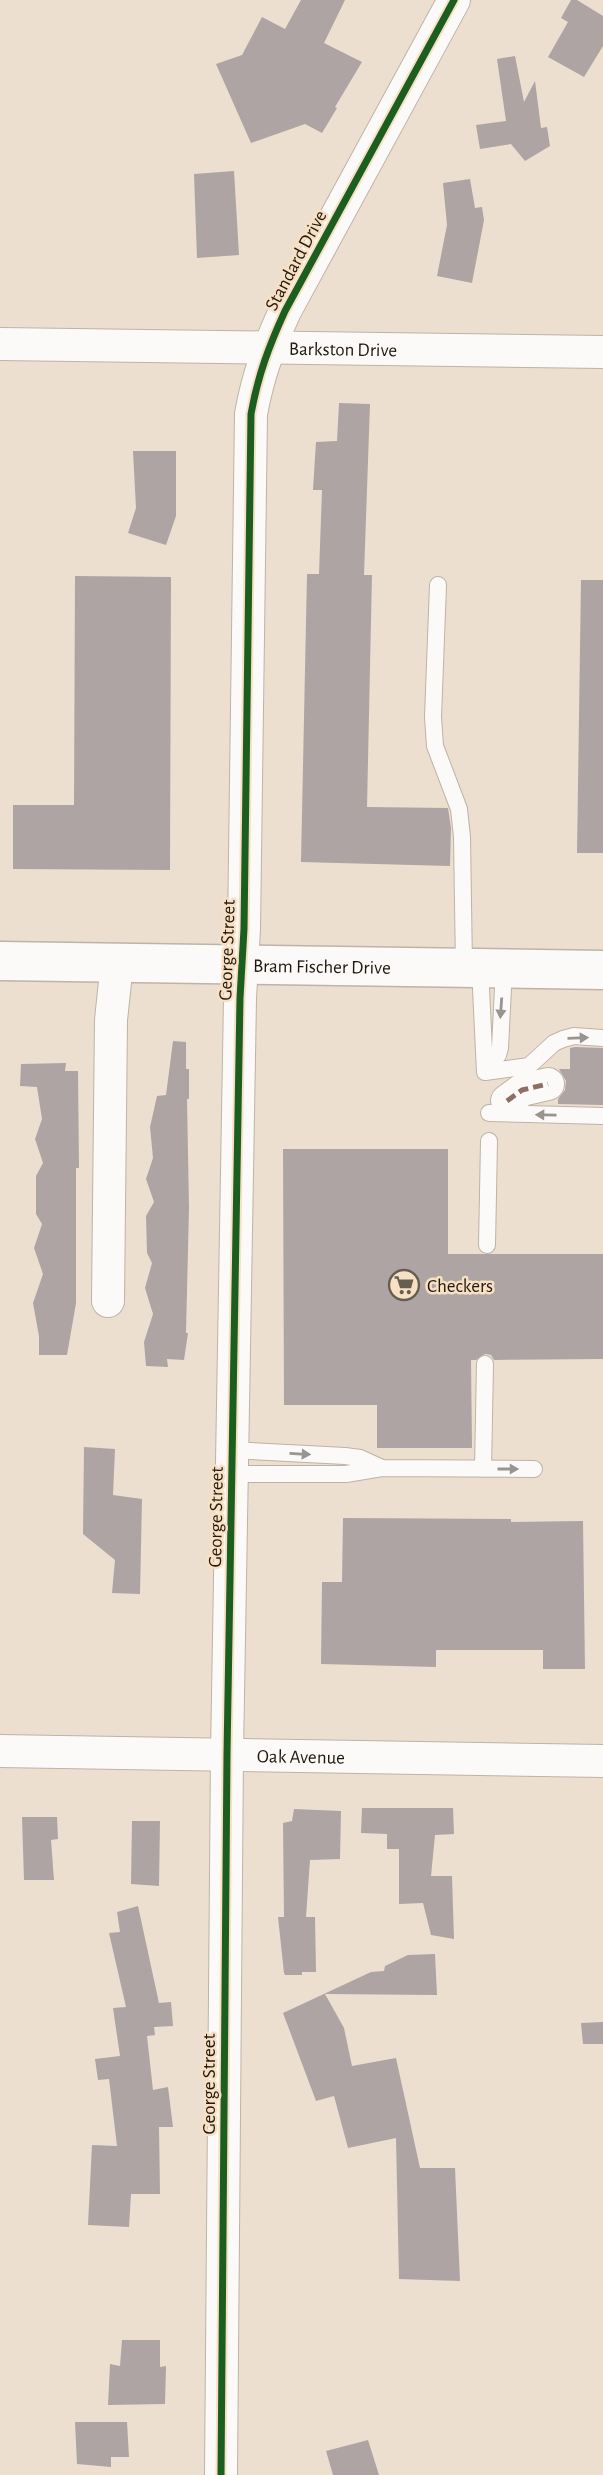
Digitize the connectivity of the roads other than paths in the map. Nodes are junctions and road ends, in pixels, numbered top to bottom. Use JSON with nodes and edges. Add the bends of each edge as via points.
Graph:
{"nodes":[{"id":1,"x":454,"y":0,"type":"edge"},
{"id":2,"x":0,"y":344,"type":"edge"},
{"id":3,"x":268,"y":347,"type":"junction"},
{"id":4,"x":603,"y":352,"type":"edge"},
{"id":5,"x":248,"y":559,"type":"joint"},
{"id":6,"x":438,"y":585,"type":"dead end"},
{"id":7,"x":0,"y":961,"type":"edge"},
{"id":8,"x":117,"y":963,"type":"junction"},
{"id":9,"x":242,"y":963,"type":"junction"},
{"id":10,"x":483,"y":968,"type":"junction"},
{"id":11,"x":603,"y":970,"type":"edge"},
{"id":12,"x":603,"y":1038,"type":"edge"},
{"id":13,"x":500,"y":1048,"type":"junction"},
{"id":14,"x":515,"y":1068,"type":"junction"},
{"id":15,"x":485,"y":1072,"type":"junction"},
{"id":16,"x":548,"y":1084,"type":"dead end"},
{"id":17,"x":498,"y":1107,"type":"joint"},
{"id":18,"x":603,"y":1116,"type":"edge"},
{"id":19,"x":489,"y":1141,"type":"dead end"},
{"id":20,"x":487,"y":1245,"type":"dead end"},
{"id":21,"x":108,"y":1301,"type":"dead end"},
{"id":22,"x":485,"y":1364,"type":"dead end"},
{"id":23,"x":232,"y":1462,"type":"junction"},
{"id":24,"x":382,"y":1468,"type":"junction"},
{"id":25,"x":482,"y":1469,"type":"junction"},
{"id":26,"x":534,"y":1469,"type":"dead end"},
{"id":27,"x":0,"y":1751,"type":"edge"},
{"id":28,"x":227,"y":1754,"type":"junction"},
{"id":29,"x":603,"y":1761,"type":"edge"},
{"id":30,"x":221,"y":2475,"type":"edge"}],
"edges":[{"from":1,"to":3,"type":"street","name":"Standard Drive"},
{"from":2,"to":3,"type":"street","name":"Barkston Drive"},
{"from":3,"to":4,"type":"street","name":"Barkston Drive"},
{"from":3,"to":5,"type":"street","name":"Standard Drive","via":[[251,414]]},
{"from":5,"to":9,"type":"street","name":"George Street"},
{"from":6,"to":10,"type":"lane","via":[[435,746],[459,809]]},
{"from":7,"to":8,"type":"main road","name":"Bram Fischer Drive"},
{"from":8,"to":9,"type":"main road","name":"Bram Fischer Drive"},
{"from":8,"to":21,"type":"street","via":[[111,1020]]},
{"from":9,"to":10,"type":"main road","name":"Bram Fischer Drive"},
{"from":9,"to":23,"type":"street","name":"George Street"},
{"from":10,"to":11,"type":"main road","name":"Bram Fischer Drive"},
{"from":10,"to":13,"type":"lane","one_way":true},
{"from":10,"to":15,"type":"lane"},
{"from":14,"to":12,"type":"lane","one_way":true,"via":[[528,1066],[563,1039]]},
{"from":13,"to":14,"type":"lane"},
{"from":13,"to":15,"type":"lane"},
{"from":14,"to":15,"type":"lane"},
{"from":16,"to":17,"type":"street","via":[[522,1090]]},
{"from":18,"to":17,"type":"lane","one_way":true},
{"from":19,"to":20,"type":"lane"},
{"from":22,"to":25,"type":"lane"},
{"from":23,"to":24,"type":"lane","via":[[346,1474]]},
{"from":23,"to":24,"type":"lane","one_way":true,"via":[[345,1455]]},
{"from":23,"to":28,"type":"street","name":"George Street"},
{"from":24,"to":25,"type":"lane"},
{"from":25,"to":26,"type":"lane","one_way":true},
{"from":27,"to":28,"type":"street","name":"Oak Avenue"},
{"from":28,"to":29,"type":"street","name":"Oak Avenue"},
{"from":28,"to":30,"type":"street","name":"George Street"}]}
